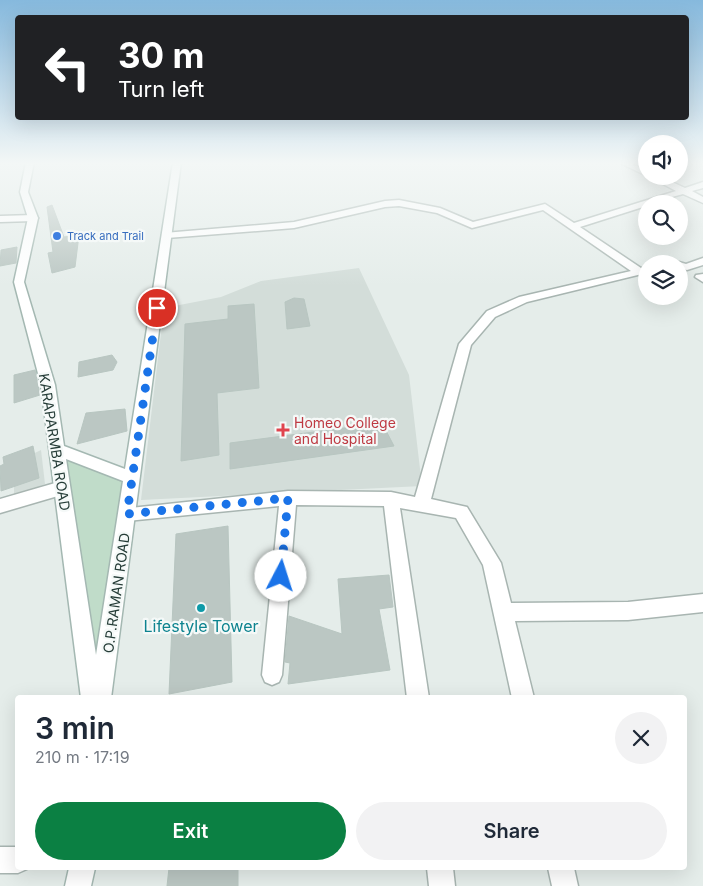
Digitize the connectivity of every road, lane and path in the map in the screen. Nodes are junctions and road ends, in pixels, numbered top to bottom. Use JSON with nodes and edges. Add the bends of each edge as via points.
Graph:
{"nodes":[{"id":1,"x":28,"y":203,"type":"edge"},
{"id":2,"x":171,"y":203,"type":"edge"},
{"id":3,"x":394,"y":203,"type":"edge"},
{"id":4,"x":401,"y":203,"type":"edge"},
{"id":5,"x":644,"y":203,"type":"edge"},
{"id":6,"x":33,"y":218,"type":"junction"},
{"id":7,"x":0,"y":219,"type":"edge"},
{"id":8,"x":573,"y":226,"type":"junction"},
{"id":9,"x":167,"y":235,"type":"junction"},
{"id":10,"x":703,"y":261,"type":"edge"},
{"id":11,"x":688,"y":267,"type":"edge"},
{"id":12,"x":638,"y":268,"type":"edge"},
{"id":13,"x":638,"y":272,"type":"edge"},
{"id":14,"x":56,"y":449,"type":"junction"},
{"id":15,"x":132,"y":478,"type":"junction"},
{"id":16,"x":62,"y":488,"type":"junction"},
{"id":17,"x":288,"y":498,"type":"junction"},
{"id":18,"x":392,"y":500,"type":"junction"},
{"id":19,"x":422,"y":505,"type":"junction"},
{"id":20,"x":0,"y":506,"type":"edge"},
{"id":21,"x":127,"y":514,"type":"junction"},
{"id":22,"x":703,"y":603,"type":"edge"},
{"id":23,"x":503,"y":612,"type":"junction"},
{"id":24,"x":272,"y":675,"type":"dead end"},
{"id":25,"x":92,"y":695,"type":"edge"},
{"id":26,"x":100,"y":695,"type":"edge"},
{"id":27,"x":418,"y":695,"type":"edge"},
{"id":28,"x":522,"y":695,"type":"edge"},
{"id":29,"x":0,"y":860,"type":"edge"},
{"id":30,"x":15,"y":860,"type":"edge"},
{"id":31,"x":82,"y":870,"type":"edge"},
{"id":32,"x":440,"y":870,"type":"edge"},
{"id":33,"x":561,"y":870,"type":"edge"},
{"id":34,"x":78,"y":886,"type":"edge"},
{"id":35,"x":442,"y":886,"type":"edge"},
{"id":36,"x":565,"y":886,"type":"edge"}],
"edges":[{"from":1,"to":6,"type":"street"},
{"from":2,"to":9,"type":"street","name":"O.P.RAMAN ROAD"},
{"from":3,"to":9,"type":"street","via":[[294,226]]},
{"from":4,"to":8,"type":"street","via":[[440,211],[472,225],[546,207]]},
{"from":5,"to":8,"type":"street"},
{"from":6,"to":7,"type":"street"},
{"from":6,"to":14,"type":"street","name":"KARAPARMBA ROAD","via":[[19,282],[48,385]]},
{"from":8,"to":12,"type":"street"},
{"from":9,"to":15,"type":"street","name":"O.P.RAMAN ROAD"},
{"from":10,"to":11,"type":"street"},
{"from":13,"to":19,"type":"street","via":[[523,298],[491,314],[465,344]]},
{"from":14,"to":15,"type":"street"},
{"from":14,"to":16,"type":"street","name":"KARAPARMBA ROAD"},
{"from":15,"to":21,"type":"street","name":"O.P.RAMAN ROAD"},
{"from":16,"to":20,"type":"street"},
{"from":16,"to":25,"type":"street","name":"KARAPARMBA ROAD"},
{"from":17,"to":18,"type":"street"},
{"from":17,"to":21,"type":"street"},
{"from":17,"to":24,"type":"street"},
{"from":18,"to":19,"type":"street"},
{"from":18,"to":27,"type":"street"},
{"from":19,"to":23,"type":"street","via":[[461,512],[492,563]]},
{"from":21,"to":26,"type":"street","name":"O.P.RAMAN ROAD"},
{"from":22,"to":23,"type":"street","via":[[628,611]]},
{"from":23,"to":28,"type":"street"},
{"from":29,"to":30,"type":"street"},
{"from":31,"to":34,"type":"street"},
{"from":32,"to":35,"type":"street"},
{"from":33,"to":36,"type":"street"}]}
